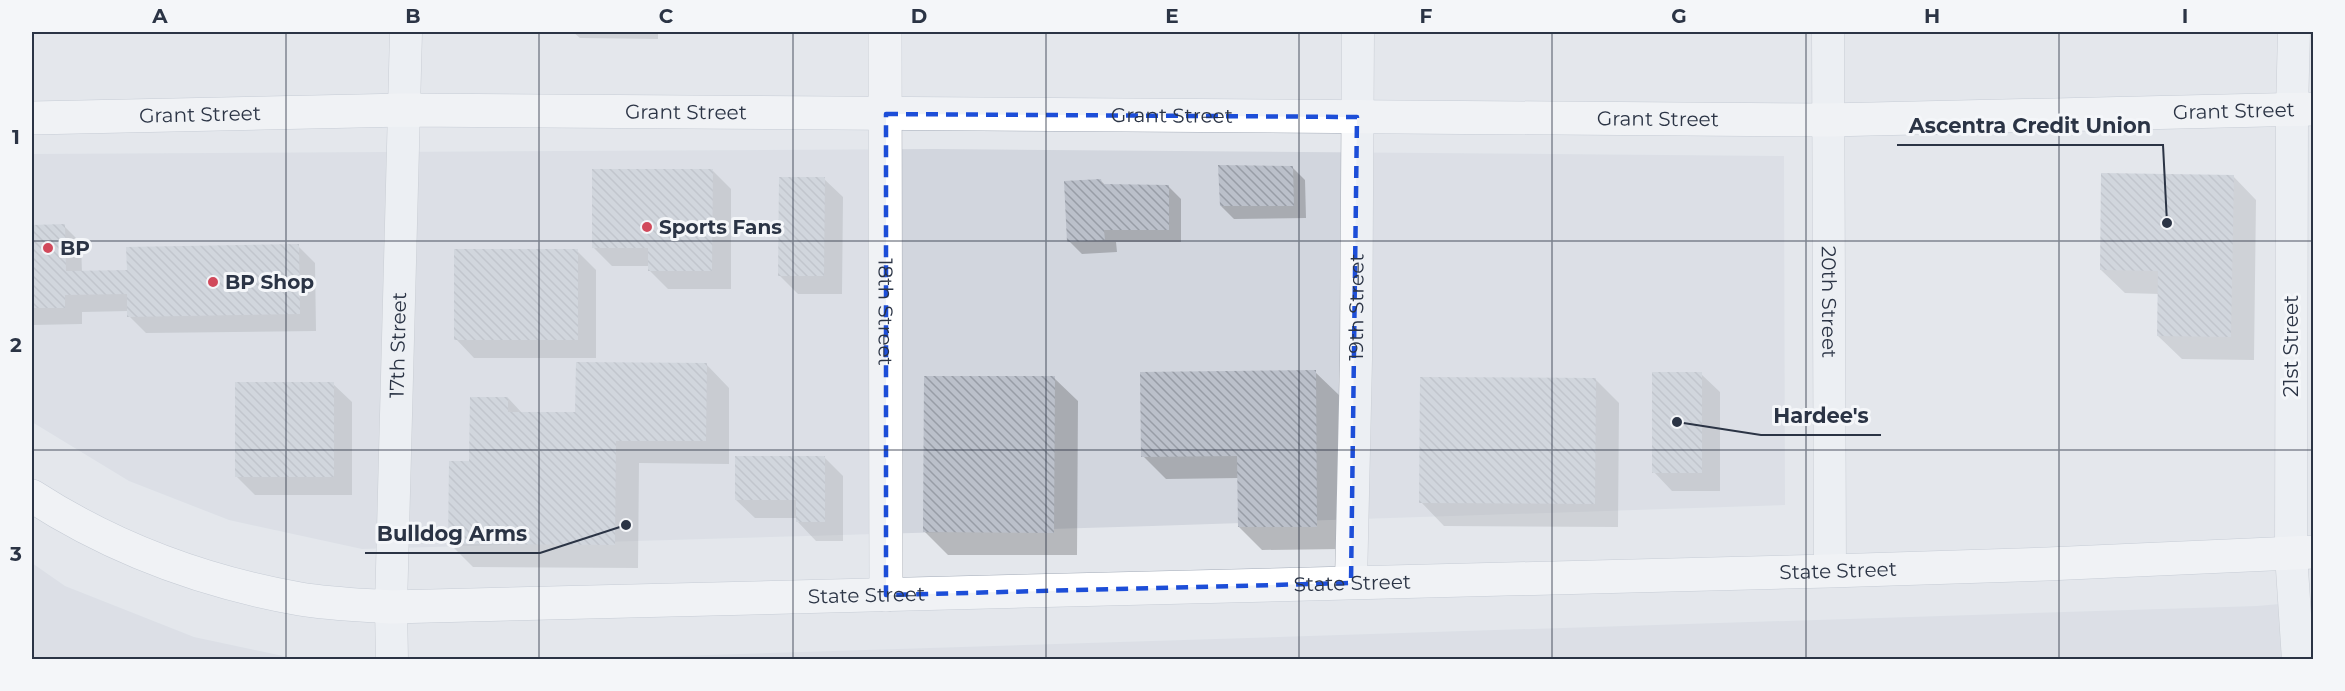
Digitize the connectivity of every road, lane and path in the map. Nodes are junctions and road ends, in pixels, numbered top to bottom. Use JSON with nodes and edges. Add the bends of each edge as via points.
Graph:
{"nodes":[{"id":1,"x":406,"y":32,"type":"edge"},
{"id":2,"x":885,"y":32,"type":"edge"},
{"id":3,"x":1358,"y":32,"type":"edge"},
{"id":4,"x":1828,"y":32,"type":"edge"},
{"id":5,"x":2294,"y":32,"type":"edge"},
{"id":6,"x":2303,"y":109,"type":"edge"},
{"id":7,"x":405,"y":110,"type":"junction"},
{"id":8,"x":886,"y":114,"type":"junction"},
{"id":9,"x":1357,"y":117,"type":"junction"},
{"id":10,"x":32,"y":118,"type":"edge"},
{"id":11,"x":1828,"y":120,"type":"junction"},
{"id":12,"x":32,"y":496,"type":"edge"},
{"id":13,"x":2302,"y":553,"type":"edge"},
{"id":14,"x":1830,"y":572,"type":"junction"},
{"id":15,"x":1351,"y":583,"type":"junction"},
{"id":16,"x":886,"y":595,"type":"junction"},
{"id":17,"x":392,"y":607,"type":"junction"},
{"id":18,"x":392,"y":660,"type":"edge"},
{"id":19,"x":2298,"y":660,"type":"edge"}],
"edges":[{"from":1,"to":7,"type":"street","name":"17th Street"},
{"from":2,"to":8,"type":"main road","name":"18th Street"},
{"from":3,"to":9,"type":"street","name":"19th Street"},
{"from":4,"to":11,"type":"street","name":"20th Street"},
{"from":5,"to":6,"type":"street","name":"21st Street"},
{"from":6,"to":11,"type":"main road","name":"Grant Street"},
{"from":6,"to":13,"type":"street","name":"21st Street"},
{"from":7,"to":8,"type":"main road","name":"Grant Street"},
{"from":7,"to":10,"type":"main road","name":"Grant Street"},
{"from":7,"to":17,"type":"street","name":"17th Street"},
{"from":8,"to":9,"type":"main road","name":"Grant Street"},
{"from":8,"to":16,"type":"main road","name":"18th Street"},
{"from":9,"to":11,"type":"main road","name":"Grant Street"},
{"from":9,"to":15,"type":"street","name":"19th Street"},
{"from":11,"to":14,"type":"street","name":"20th Street"},
{"from":12,"to":17,"type":"main road","name":"State Street","via":[[102,536],[184,571],[301,599]]},
{"from":13,"to":14,"type":"main road","name":"State Street"},
{"from":13,"to":19,"type":"street","name":"21st Street"},
{"from":14,"to":15,"type":"main road","name":"State Street"},
{"from":15,"to":16,"type":"main road","name":"State Street"},
{"from":16,"to":17,"type":"main road","name":"State Street"},
{"from":17,"to":18,"type":"street","name":"17th Street"}]}
